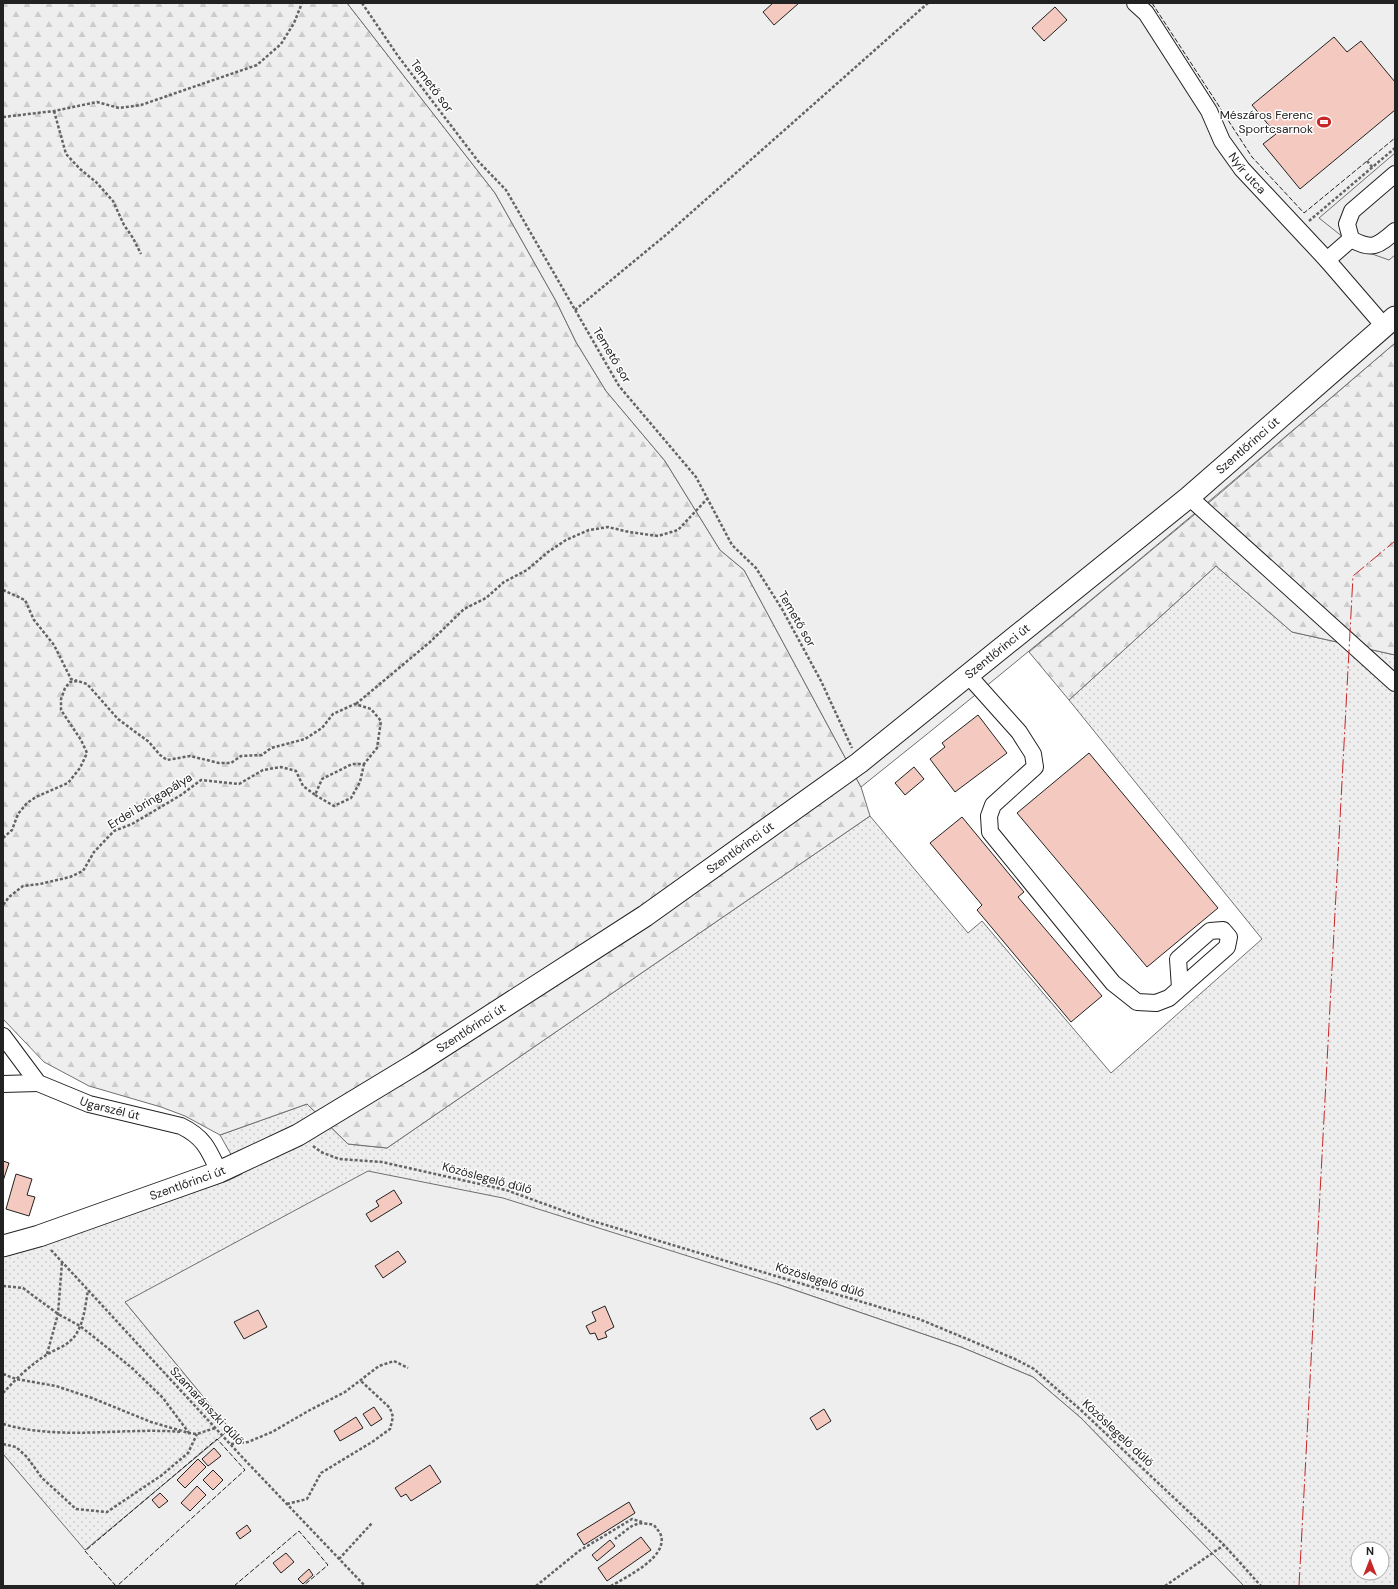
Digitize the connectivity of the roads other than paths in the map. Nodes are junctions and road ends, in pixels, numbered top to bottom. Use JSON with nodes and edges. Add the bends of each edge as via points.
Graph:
{"nodes":[{"id":1,"x":1135,"y":3,"type":"edge"},
{"id":2,"x":1395,"y":174,"type":"edge"},
{"id":3,"x":1395,"y":231,"type":"edge"},
{"id":4,"x":1351,"y":238,"type":"junction"},
{"id":5,"x":1327,"y":260,"type":"junction"},
{"id":6,"x":1389,"y":322,"type":"edge"},
{"id":7,"x":1188,"y":496,"type":"junction"},
{"id":8,"x":968,"y":675,"type":"junction"},
{"id":9,"x":1395,"y":683,"type":"edge"},
{"id":10,"x":1180,"y":988,"type":"dead end"},
{"id":11,"x":3,"y":1036,"type":"edge"},
{"id":12,"x":38,"y":1083,"type":"junction"},
{"id":13,"x":3,"y":1084,"type":"edge"},
{"id":14,"x":219,"y":1172,"type":"junction"},
{"id":15,"x":3,"y":1246,"type":"edge"}],
"edges":[{"from":1,"to":5,"type":"street","name":"Nyír utca","via":[[1150,19],[1209,112],[1222,141],[1242,169]]},
{"from":2,"to":4,"type":"street","via":[[1352,211],[1347,224]]},
{"from":3,"to":4,"type":"street","via":[[1379,245],[1362,246]]},
{"from":4,"to":5,"type":"street"},
{"from":5,"to":6,"type":"street","name":"Nyír utca"},
{"from":6,"to":7,"type":"main road","name":"Szentlőrinci út"},
{"from":7,"to":8,"type":"main road","name":"Szentlőrinci út"},
{"from":7,"to":9,"type":"street"},
{"from":8,"to":10,"type":"street","via":[[1019,732],[1033,754],[1035,767],[993,805],[989,816],[990,832],[1113,983],[1137,1002],[1156,1003],[1169,998]]},
{"from":8,"to":14,"type":"main road","name":"Szentlőrinci út","via":[[859,763],[645,916],[417,1063],[298,1135]]},
{"from":11,"to":12,"type":"street"},
{"from":12,"to":13,"type":"street"},
{"from":12,"to":14,"type":"street","name":"Ugarszél út","via":[[89,1104],[181,1126],[194,1132],[207,1147]]},
{"from":14,"to":15,"type":"main road","name":"Szentlőrinci út","via":[[39,1236]]}]}
